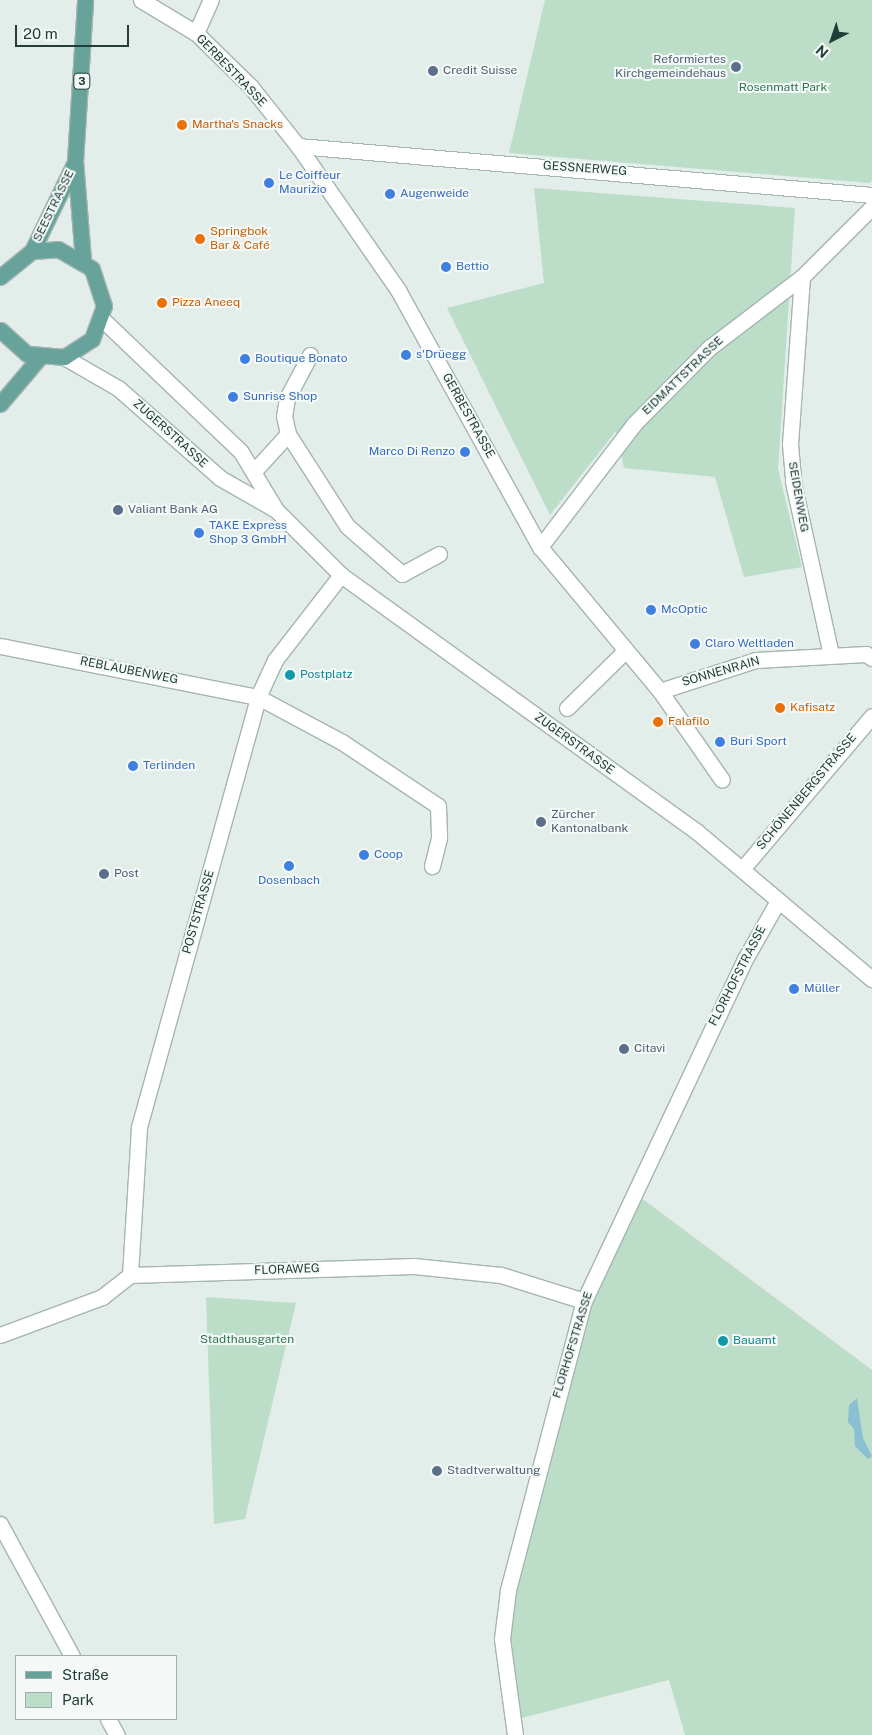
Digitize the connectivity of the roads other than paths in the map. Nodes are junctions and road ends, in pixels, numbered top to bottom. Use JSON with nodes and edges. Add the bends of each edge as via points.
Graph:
{"nodes":[{"id":1,"x":85,"y":0,"type":"edge"},
{"id":2,"x":141,"y":0,"type":"edge"},
{"id":3,"x":211,"y":0,"type":"edge"},
{"id":4,"x":196,"y":33,"type":"junction"},
{"id":5,"x":298,"y":146,"type":"junction"},
{"id":6,"x":75,"y":161,"type":"junction"},
{"id":7,"x":872,"y":195,"type":"edge"},
{"id":8,"x":872,"y":207,"type":"edge"},
{"id":9,"x":32,"y":251,"type":"junction"},
{"id":10,"x":83,"y":260,"type":"junction"},
{"id":11,"x":0,"y":277,"type":"edge"},
{"id":12,"x":802,"y":277,"type":"junction"},
{"id":13,"x":102,"y":319,"type":"junction"},
{"id":14,"x":0,"y":330,"type":"edge"},
{"id":15,"x":310,"y":355,"type":"dead end"},
{"id":16,"x":64,"y":357,"type":"junction"},
{"id":17,"x":39,"y":358,"type":"junction"},
{"id":18,"x":0,"y":404,"type":"edge"},
{"id":19,"x":288,"y":434,"type":"junction"},
{"id":20,"x":255,"y":470,"type":"junction"},
{"id":21,"x":276,"y":510,"type":"junction"},
{"id":22,"x":540,"y":547,"type":"junction"},
{"id":23,"x":439,"y":554,"type":"dead end"},
{"id":24,"x":341,"y":575,"type":"junction"},
{"id":25,"x":0,"y":646,"type":"edge"},
{"id":26,"x":624,"y":652,"type":"junction"},
{"id":27,"x":832,"y":655,"type":"junction"},
{"id":28,"x":872,"y":658,"type":"edge"},
{"id":29,"x":660,"y":691,"type":"junction"},
{"id":30,"x":258,"y":697,"type":"junction"},
{"id":31,"x":567,"y":708,"type":"dead end"},
{"id":32,"x":872,"y":716,"type":"edge"},
{"id":33,"x":722,"y":780,"type":"dead end"},
{"id":34,"x":432,"y":866,"type":"dead end"},
{"id":35,"x":743,"y":868,"type":"junction"},
{"id":36,"x":778,"y":901,"type":"junction"},
{"id":37,"x":872,"y":979,"type":"edge"},
{"id":38,"x":130,"y":1275,"type":"junction"},
{"id":39,"x":584,"y":1301,"type":"junction"},
{"id":40,"x":0,"y":1335,"type":"edge"},
{"id":41,"x":0,"y":1524,"type":"edge"},
{"id":42,"x":71,"y":1655,"type":"edge"},
{"id":43,"x":109,"y":1720,"type":"edge"},
{"id":44,"x":117,"y":1735,"type":"edge"},
{"id":45,"x":515,"y":1735,"type":"edge"}],
"edges":[{"from":1,"to":6,"type":"main road","name":"SEESTRASSE","number":"3"},
{"from":2,"to":4,"type":"street","name":"GERBESTRASSE"},
{"from":3,"to":4,"type":"street"},
{"from":4,"to":5,"type":"street","name":"GERBESTRASSE","via":[[251,87]]},
{"from":5,"to":7,"type":"street","name":"GESSNERWEG"},
{"from":5,"to":22,"type":"street","name":"GERBESTRASSE","via":[[398,290]]},
{"from":6,"to":9,"type":"main road","name":"SEESTRASSE","number":"3"},
{"from":6,"to":10,"type":"main road","name":"SEESTRASSE","number":"3"},
{"from":8,"to":12,"type":"street","name":"EIDMATTSTRASSE"},
{"from":9,"to":10,"type":"main road","via":[[58,249]]},
{"from":9,"to":11,"type":"main road"},
{"from":10,"to":13,"type":"main road","via":[[104,293]]},
{"from":12,"to":22,"type":"street","name":"EIDMATTSTRASSE","via":[[709,348],[634,424]]},
{"from":12,"to":27,"type":"street","name":"SEIDENWEG","via":[[792,472]]},
{"from":13,"to":16,"type":"main road","via":[[92,339]]},
{"from":13,"to":20,"type":"street","name":"ZUGERSTRASSE"},
{"from":14,"to":17,"type":"main road","via":[[16,348]]},
{"from":15,"to":19,"type":"street","via":[[286,398],[284,416]]},
{"from":16,"to":17,"type":"main road"},
{"from":16,"to":21,"type":"street","name":"ZUGERSTRASSE","via":[[118,388],[220,478]]},
{"from":17,"to":18,"type":"main road"},
{"from":19,"to":20,"type":"street"},
{"from":19,"to":23,"type":"street","via":[[347,526],[402,574]]},
{"from":20,"to":21,"type":"street","name":"ZUGERSTRASSE"},
{"from":21,"to":24,"type":"street","name":"ZUGERSTRASSE"},
{"from":22,"to":26,"type":"street","name":"GERBESTRASSE"},
{"from":24,"to":30,"type":"street","name":"POSTSTRASSE","via":[[275,660]]},
{"from":24,"to":35,"type":"street","name":"ZUGERSTRASSE"},
{"from":25,"to":30,"type":"street","name":"REBLAUBENWEG"},
{"from":26,"to":29,"type":"street","name":"GERBESTRASSE"},
{"from":26,"to":31,"type":"street"},
{"from":27,"to":28,"type":"street","name":"SONNENRAIN","via":[[866,654]]},
{"from":27,"to":29,"type":"street","name":"SONNENRAIN","via":[[756,660]]},
{"from":29,"to":33,"type":"street","name":"GERBESTRASSE"},
{"from":30,"to":34,"type":"street","name":"REBLAUBENWEG","via":[[342,742],[438,806],[439,838]]},
{"from":30,"to":38,"type":"street","name":"POSTSTRASSE","via":[[138,1127]]},
{"from":32,"to":35,"type":"street","name":"SCHÖNENBERGSTRASSE"},
{"from":35,"to":36,"type":"street","name":"ZUGERSTRASSE"},
{"from":36,"to":37,"type":"street","name":"ZUGERSTRASSE"},
{"from":36,"to":39,"type":"street","name":"FLORHOFSTRASSE","via":[[737,977]]},
{"from":38,"to":39,"type":"street","name":"FLORAWEG","via":[[414,1266],[501,1275]]},
{"from":38,"to":40,"type":"street","via":[[102,1297]]},
{"from":39,"to":45,"type":"street","name":"FLORHOFSTRASSE","via":[[508,1590],[502,1639],[510,1722]]},
{"from":41,"to":42,"type":"street"},
{"from":43,"to":44,"type":"street"}]}
